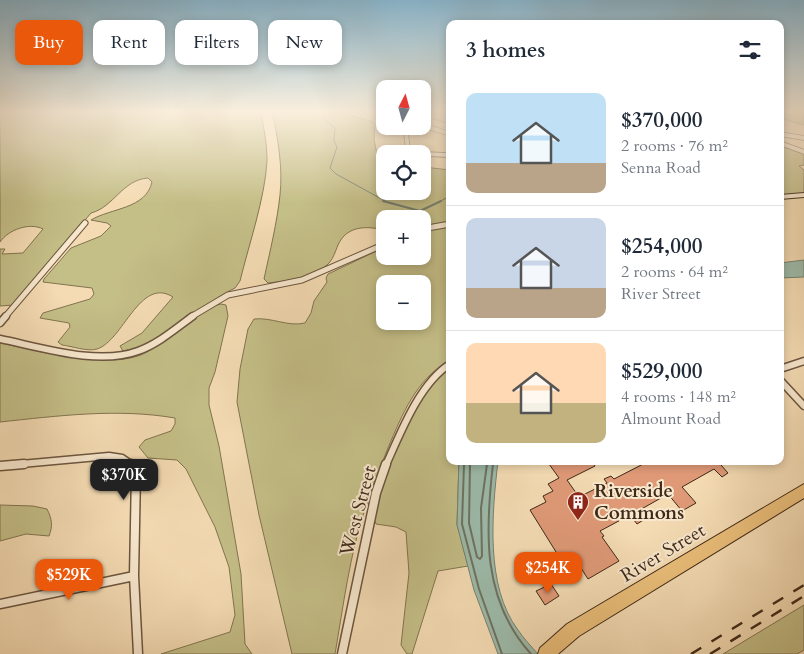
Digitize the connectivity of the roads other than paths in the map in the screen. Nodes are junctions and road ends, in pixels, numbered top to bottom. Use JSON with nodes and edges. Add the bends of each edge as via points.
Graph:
{"nodes":[{"id":1,"x":784,"y":144,"type":"edge"},
{"id":2,"x":804,"y":152,"type":"edge"},
{"id":3,"x":431,"y":154,"type":"edge"},
{"id":4,"x":446,"y":155,"type":"edge"},
{"id":5,"x":804,"y":195,"type":"edge"},
{"id":6,"x":784,"y":197,"type":"edge"},
{"id":7,"x":85,"y":223,"type":"dead end"},
{"id":8,"x":446,"y":225,"type":"edge"},
{"id":9,"x":431,"y":227,"type":"edge"},
{"id":10,"x":376,"y":248,"type":"edge"},
{"id":11,"x":0,"y":323,"type":"edge"},
{"id":12,"x":0,"y":339,"type":"edge"},
{"id":13,"x":804,"y":360,"type":"edge"},
{"id":14,"x":446,"y":367,"type":"edge"},
{"id":15,"x":784,"y":368,"type":"edge"},
{"id":16,"x":784,"y":384,"type":"edge"},
{"id":17,"x":804,"y":406,"type":"edge"},
{"id":18,"x":0,"y":466,"type":"edge"},
{"id":19,"x":804,"y":491,"type":"edge"},
{"id":20,"x":134,"y":576,"type":"junction"},
{"id":21,"x":0,"y":604,"type":"edge"},
{"id":22,"x":546,"y":653,"type":"edge"},
{"id":23,"x":138,"y":654,"type":"edge"},
{"id":24,"x":342,"y":654,"type":"edge"}],
"edges":[{"from":1,"to":2,"type":"street"},
{"from":3,"to":4,"type":"street"},
{"from":5,"to":6,"type":"main road"},
{"from":7,"to":11,"type":"street"},
{"from":8,"to":9,"type":"street"},
{"from":10,"to":12,"type":"street","via":[[292,283],[246,290],[222,298],[135,353],[93,356]]},
{"from":13,"to":15,"type":"street"},
{"from":14,"to":24,"type":"street","name":"West Street","via":[[423,390],[386,464],[376,493]]},
{"from":16,"to":17,"type":"street"},
{"from":18,"to":20,"type":"street","via":[[109,456],[129,460],[136,474]]},
{"from":19,"to":22,"type":"highway","name":"River Street","via":[[573,630]]},
{"from":20,"to":21,"type":"street"},
{"from":20,"to":23,"type":"street"}]}
